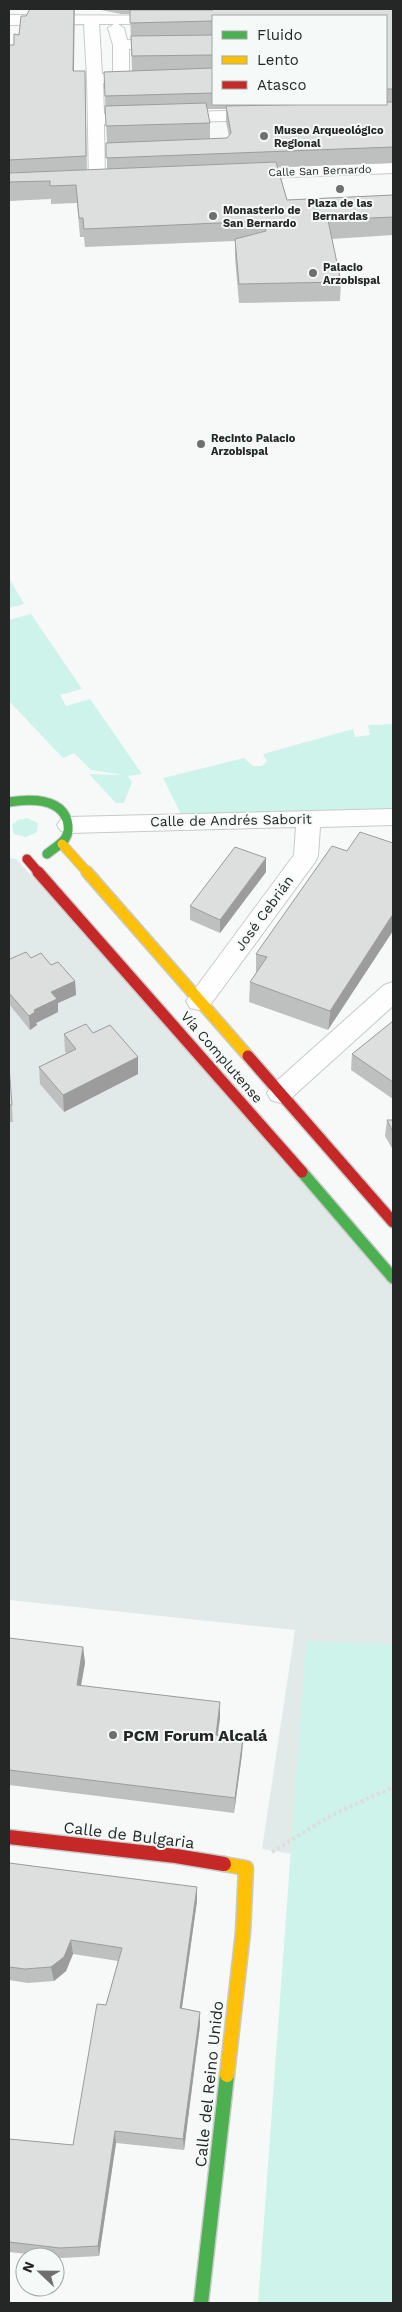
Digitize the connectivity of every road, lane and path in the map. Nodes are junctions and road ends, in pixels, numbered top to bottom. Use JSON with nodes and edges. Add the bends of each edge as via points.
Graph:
{"nodes":[{"id":1,"x":22,"y":9,"type":"edge"},
{"id":2,"x":176,"y":9,"type":"edge"},
{"id":3,"x":91,"y":19,"type":"junction"},
{"id":4,"x":113,"y":19,"type":"junction"},
{"id":5,"x":163,"y":19,"type":"junction"},
{"id":6,"x":212,"y":19,"type":"edge"},
{"id":7,"x":9,"y":20,"type":"edge"},
{"id":8,"x":39,"y":20,"type":"junction"},
{"id":9,"x":212,"y":43,"type":"edge"},
{"id":10,"x":121,"y":45,"type":"junction"},
{"id":11,"x":95,"y":78,"type":"junction"},
{"id":12,"x":140,"y":78,"type":"edge"},
{"id":13,"x":121,"y":79,"type":"junction"},
{"id":14,"x":284,"y":114,"type":"edge"},
{"id":15,"x":215,"y":116,"type":"junction"},
{"id":16,"x":95,"y":119,"type":"junction"},
{"id":17,"x":218,"y":132,"type":"dead end"},
{"id":18,"x":96,"y":152,"type":"junction"},
{"id":19,"x":115,"y":152,"type":"edge"},
{"id":20,"x":393,"y":168,"type":"edge"},
{"id":21,"x":224,"y":175,"type":"edge"},
{"id":22,"x":117,"y":181,"type":"edge"},
{"id":23,"x":97,"y":182,"type":"junction"},
{"id":24,"x":78,"y":183,"type":"edge"},
{"id":25,"x":12,"y":787,"type":"dead end"},
{"id":26,"x":14,"y":800,"type":"edge"},
{"id":27,"x":307,"y":818,"type":"junction"},
{"id":28,"x":392,"y":819,"type":"edge"},
{"id":29,"x":65,"y":834,"type":"junction"},
{"id":30,"x":393,"y":992,"type":"edge"},
{"id":31,"x":199,"y":1001,"type":"junction"},
{"id":32,"x":280,"y":1093,"type":"junction"},
{"id":33,"x":393,"y":1222,"type":"edge"},
{"id":34,"x":393,"y":1278,"type":"edge"},
{"id":35,"x":393,"y":1787,"type":"edge"},
{"id":36,"x":9,"y":1837,"type":"edge"},
{"id":37,"x":246,"y":1868,"type":"junction"},
{"id":38,"x":201,"y":2303,"type":"edge"}],
"edges":[{"from":1,"to":8,"type":"street"},
{"from":2,"to":5,"type":"street"},
{"from":3,"to":4,"type":"street"},
{"from":3,"to":8,"type":"street"},
{"from":3,"to":11,"type":"street"},
{"from":4,"to":5,"type":"street"},
{"from":4,"to":10,"type":"street"},
{"from":5,"to":6,"type":"street"},
{"from":7,"to":8,"type":"street"},
{"from":9,"to":10,"type":"street"},
{"from":10,"to":13,"type":"street"},
{"from":11,"to":13,"type":"street"},
{"from":11,"to":16,"type":"street"},
{"from":12,"to":13,"type":"street"},
{"from":14,"to":15,"type":"street"},
{"from":15,"to":16,"type":"street"},
{"from":15,"to":17,"type":"street"},
{"from":16,"to":18,"type":"street"},
{"from":18,"to":19,"type":"street"},
{"from":18,"to":23,"type":"street"},
{"from":20,"to":21,"type":"street","name":"Calle San Bernardo"},
{"from":22,"to":23,"type":"street"},
{"from":23,"to":24,"type":"street"},
{"from":25,"to":26,"type":"main road"},
{"from":26,"to":29,"type":"main road","name":"Vía Complutense","via":[[35,799],[50,803],[65,814]]},
{"from":27,"to":28,"type":"street","name":"Calle de Andrés Saborit"},
{"from":27,"to":29,"type":"street","name":"Calle de Andrés Saborit"},
{"from":27,"to":31,"type":"street","name":"José Cebrián","via":[[306,856]]},
{"from":29,"to":31,"type":"main road","name":"Vía Complutense"},
{"from":29,"to":34,"type":"main road","name":"Vía Complutense","via":[[41,856],[22,859],[252,1113]]},
{"from":30,"to":32,"type":"street"},
{"from":31,"to":32,"type":"main road","name":"Vía Complutense"},
{"from":32,"to":33,"type":"main road","name":"Vía Complutense"},
{"from":35,"to":37,"type":"path","via":[[330,1816]]},
{"from":36,"to":37,"type":"main road","name":"Calle de Bulgaria","via":[[176,1856]]},
{"from":37,"to":38,"type":"main road","name":"Calle del Reino Unido","via":[[243,1932]]}]}
